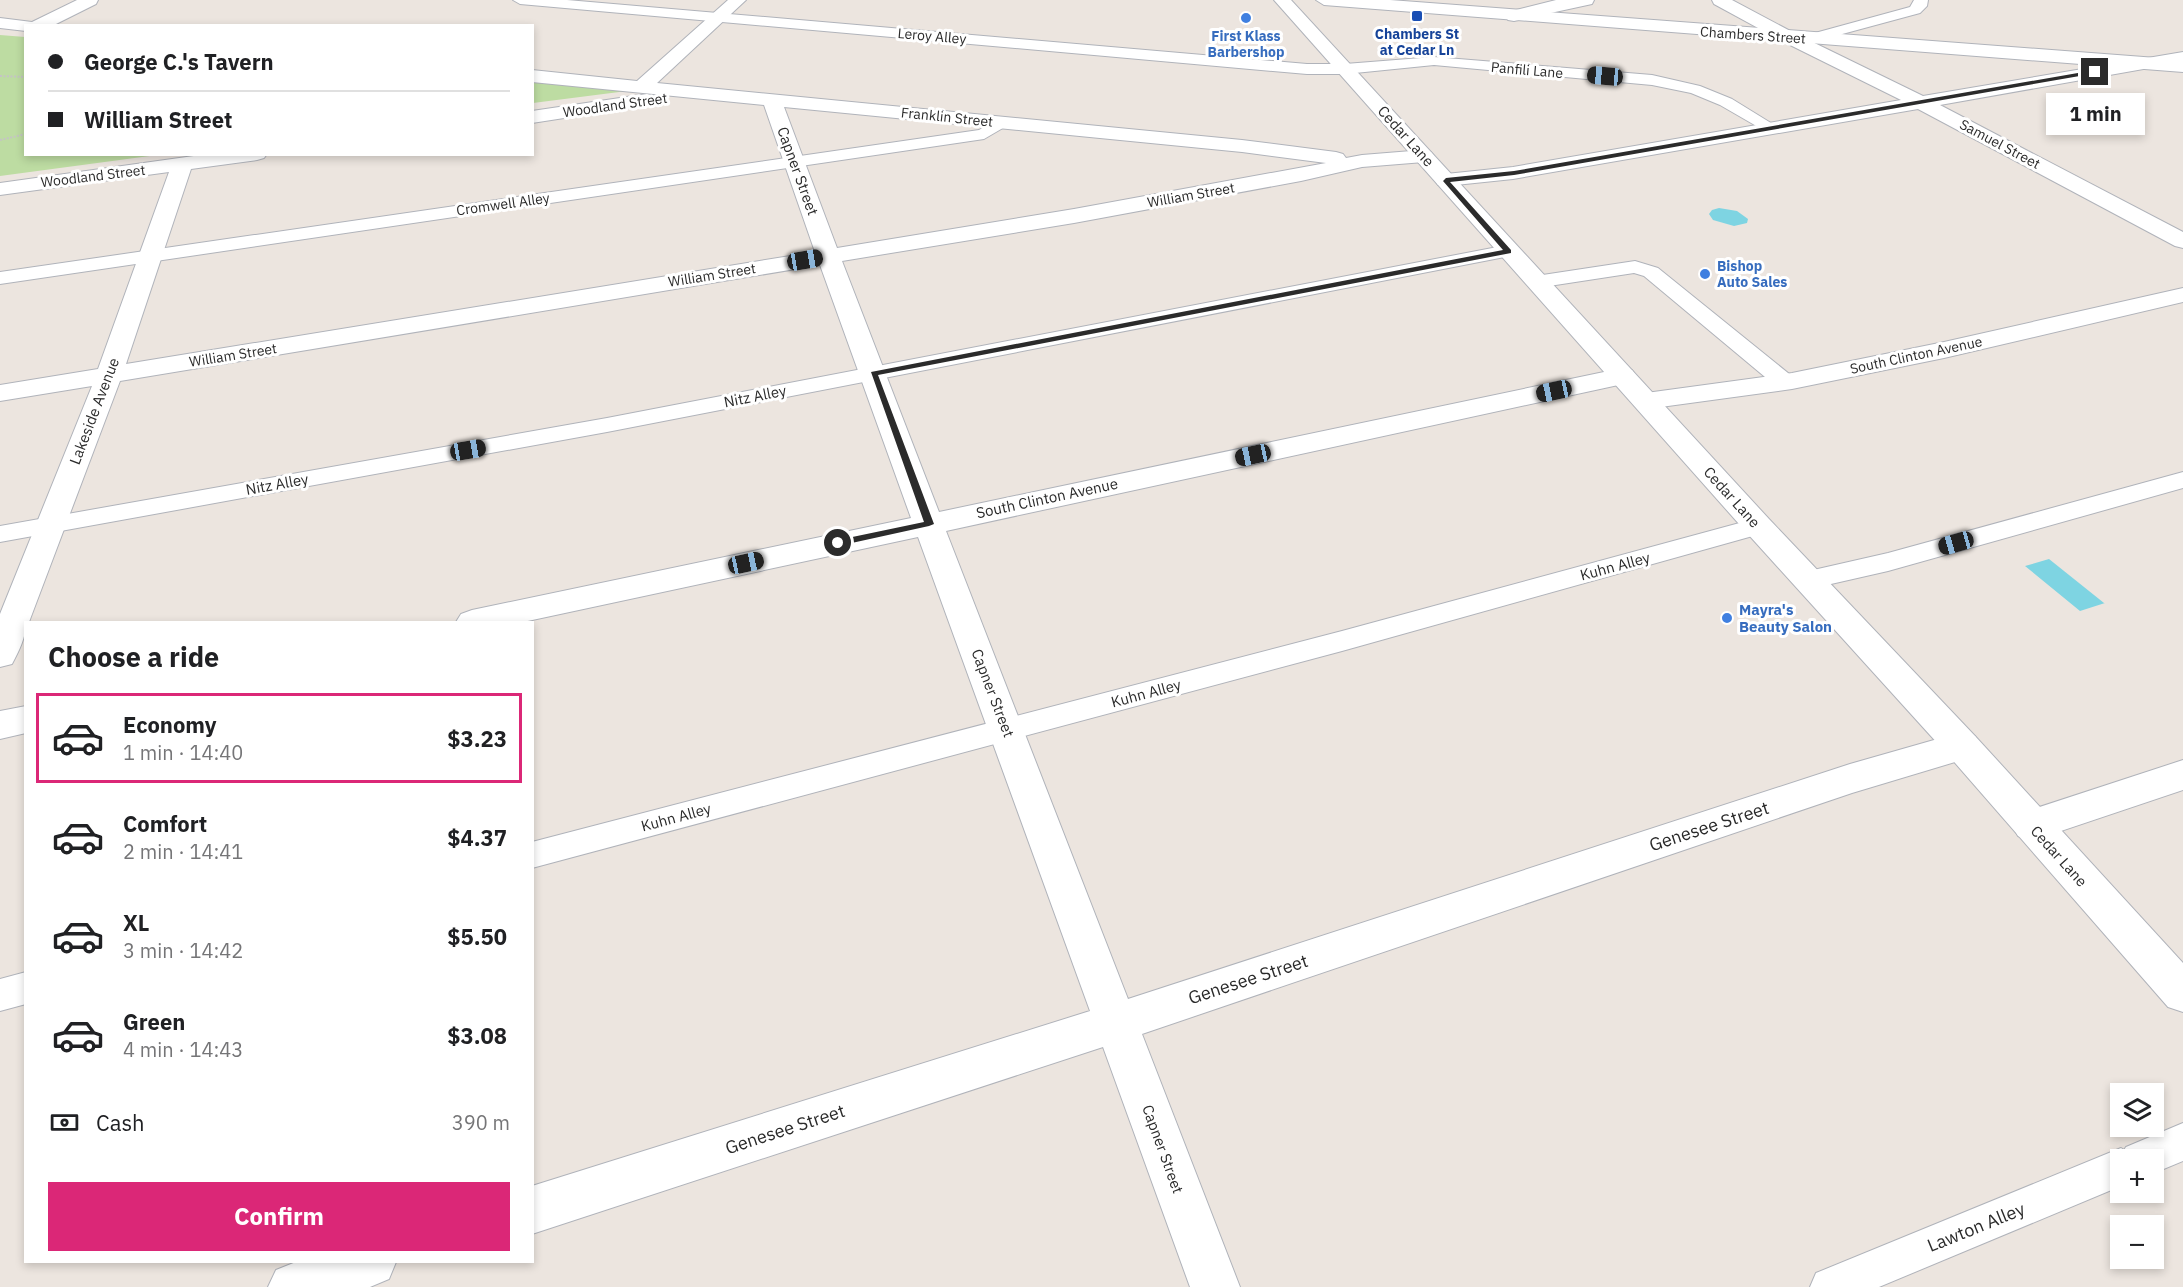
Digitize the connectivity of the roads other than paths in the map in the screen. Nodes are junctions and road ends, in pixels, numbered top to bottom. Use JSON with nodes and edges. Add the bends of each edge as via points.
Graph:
{"nodes":[{"id":1,"x":90,"y":0,"type":"edge"},
{"id":2,"x":520,"y":0,"type":"edge"},
{"id":3,"x":738,"y":0,"type":"edge"},
{"id":4,"x":1282,"y":0,"type":"edge"},
{"id":5,"x":1324,"y":0,"type":"edge"},
{"id":6,"x":1586,"y":0,"type":"edge"},
{"id":7,"x":1720,"y":0,"type":"edge"},
{"id":8,"x":1921,"y":0,"type":"edge"},
{"id":9,"x":1514,"y":16,"type":"junction"},
{"id":10,"x":718,"y":18,"type":"junction"},
{"id":11,"x":0,"y":23,"type":"edge"},
{"id":12,"x":42,"y":24,"type":"edge"},
{"id":13,"x":24,"y":26,"type":"edge"},
{"id":14,"x":1788,"y":37,"type":"junction"},
{"id":15,"x":1809,"y":39,"type":"junction"},
{"id":16,"x":2183,"y":57,"type":"edge"},
{"id":17,"x":2144,"y":63,"type":"junction"},
{"id":18,"x":2183,"y":66,"type":"edge"},
{"id":19,"x":1345,"y":69,"type":"junction"},
{"id":20,"x":534,"y":76,"type":"edge"},
{"id":21,"x":641,"y":87,"type":"junction"},
{"id":22,"x":698,"y":93,"type":"junction"},
{"id":23,"x":772,"y":100,"type":"junction"},
{"id":24,"x":1920,"y":102,"type":"junction"},
{"id":25,"x":534,"y":117,"type":"edge"},
{"id":26,"x":1002,"y":122,"type":"junction"},
{"id":27,"x":1771,"y":128,"type":"junction"},
{"id":28,"x":243,"y":156,"type":"edge"},
{"id":29,"x":1424,"y":156,"type":"junction"},
{"id":30,"x":1362,"y":161,"type":"junction"},
{"id":31,"x":795,"y":162,"type":"junction"},
{"id":32,"x":182,"y":165,"type":"junction"},
{"id":33,"x":1446,"y":180,"type":"junction"},
{"id":34,"x":0,"y":189,"type":"edge"},
{"id":35,"x":2183,"y":241,"type":"edge"},
{"id":36,"x":1508,"y":251,"type":"junction"},
{"id":37,"x":149,"y":255,"type":"junction"},
{"id":38,"x":828,"y":256,"type":"junction"},
{"id":39,"x":0,"y":278,"type":"edge"},
{"id":40,"x":1536,"y":282,"type":"junction"},
{"id":41,"x":2183,"y":295,"type":"edge"},
{"id":42,"x":874,"y":374,"type":"junction"},
{"id":43,"x":109,"y":376,"type":"junction"},
{"id":44,"x":1623,"y":376,"type":"junction"},
{"id":45,"x":1785,"y":382,"type":"junction"},
{"id":46,"x":0,"y":393,"type":"edge"},
{"id":47,"x":1646,"y":401,"type":"junction"},
{"id":48,"x":2183,"y":480,"type":"edge"},
{"id":49,"x":929,"y":524,"type":"junction"},
{"id":50,"x":51,"y":525,"type":"junction"},
{"id":51,"x":1758,"y":526,"type":"junction"},
{"id":52,"x":0,"y":534,"type":"edge"},
{"id":53,"x":1809,"y":580,"type":"junction"},
{"id":54,"x":477,"y":621,"type":"edge"},
{"id":55,"x":0,"y":656,"type":"edge"},
{"id":56,"x":24,"y":719,"type":"edge"},
{"id":57,"x":0,"y":725,"type":"edge"},
{"id":58,"x":1007,"y":730,"type":"junction"},
{"id":59,"x":1962,"y":746,"type":"junction"},
{"id":60,"x":2183,"y":775,"type":"edge"},
{"id":61,"x":2031,"y":825,"type":"junction"},
{"id":62,"x":534,"y":854,"type":"edge"},
{"id":63,"x":24,"y":988,"type":"edge"},
{"id":64,"x":2183,"y":993,"type":"edge"},
{"id":65,"x":0,"y":994,"type":"edge"},
{"id":66,"x":1116,"y":1023,"type":"junction"},
{"id":67,"x":2183,"y":1142,"type":"edge"},
{"id":68,"x":2164,"y":1150,"type":"edge"},
{"id":69,"x":2110,"y":1172,"type":"edge"},
{"id":70,"x":534,"y":1209,"type":"edge"},
{"id":71,"x":369,"y":1263,"type":"edge"},
{"id":72,"x":293,"y":1287,"type":"edge"},
{"id":73,"x":1215,"y":1287,"type":"edge"},
{"id":74,"x":1830,"y":1287,"type":"edge"}],
"edges":[{"from":1,"to":12,"type":"street"},
{"from":2,"to":10,"type":"lane","name":"Leroy Alley"},
{"from":3,"to":10,"type":"street"},
{"from":4,"to":19,"type":"street","name":"Cedar Lane"},
{"from":5,"to":9,"type":"street","name":"Chambers Street"},
{"from":6,"to":9,"type":"street"},
{"from":7,"to":14,"type":"street","name":"Samuel Street"},
{"from":8,"to":15,"type":"lane","via":[[1915,10]]},
{"from":9,"to":14,"type":"street","name":"Chambers Street"},
{"from":10,"to":19,"type":"lane","name":"Leroy Alley","via":[[1307,69]]},
{"from":10,"to":21,"type":"street"},
{"from":11,"to":13,"type":"street"},
{"from":14,"to":15,"type":"street","name":"Chambers Street"},
{"from":14,"to":24,"type":"street","name":"Samuel Street"},
{"from":15,"to":17,"type":"street","name":"Chambers Street"},
{"from":16,"to":17,"type":"street"},
{"from":17,"to":18,"type":"street","name":"Chambers Street"},
{"from":17,"to":24,"type":"street"},
{"from":19,"to":27,"type":"lane","name":"Panfili Lane","via":[[1434,61],[1652,80],[1695,88]]},
{"from":19,"to":29,"type":"street","name":"Cedar Lane"},
{"from":20,"to":21,"type":"street","name":"Franklin Street"},
{"from":21,"to":22,"type":"street","name":"Franklin Street"},
{"from":22,"to":23,"type":"street","name":"Franklin Street"},
{"from":22,"to":25,"type":"street","name":"Woodland Street"},
{"from":23,"to":26,"type":"street","name":"Franklin Street"},
{"from":23,"to":31,"type":"street","name":"Capner Street"},
{"from":24,"to":27,"type":"street"},
{"from":24,"to":35,"type":"street","name":"Samuel Street"},
{"from":26,"to":30,"type":"street","name":"Franklin Street"},
{"from":26,"to":31,"type":"lane","name":"Cromwell Alley","via":[[984,134]]},
{"from":27,"to":33,"type":"street","via":[[1514,173]]},
{"from":28,"to":32,"type":"street","name":"Woodland Street"},
{"from":29,"to":30,"type":"street","name":"William Street"},
{"from":29,"to":33,"type":"street","name":"Cedar Lane"},
{"from":30,"to":38,"type":"street","name":"William Street","via":[[1085,214]]},
{"from":31,"to":37,"type":"lane","name":"Cromwell Alley"},
{"from":31,"to":38,"type":"street","name":"Capner Street"},
{"from":32,"to":34,"type":"street","name":"Woodland Street"},
{"from":32,"to":37,"type":"street","name":"Lakeside Avenue"},
{"from":33,"to":36,"type":"street","name":"Cedar Lane"},
{"from":36,"to":40,"type":"street","name":"Cedar Lane"},
{"from":36,"to":42,"type":"lane","name":"Nitz Alley"},
{"from":37,"to":39,"type":"lane","name":"Cromwell Alley"},
{"from":37,"to":43,"type":"street","name":"Lakeside Avenue"},
{"from":38,"to":42,"type":"street","name":"Capner Street"},
{"from":38,"to":43,"type":"street","name":"William Street"},
{"from":40,"to":44,"type":"street","name":"Cedar Lane"},
{"from":40,"to":45,"type":"lane","via":[[1635,267],[1651,272]]},
{"from":41,"to":45,"type":"street","name":"South Clinton Avenue"},
{"from":42,"to":49,"type":"street","name":"Capner Street"},
{"from":42,"to":50,"type":"lane","name":"Nitz Alley"},
{"from":43,"to":46,"type":"street","name":"William Street"},
{"from":43,"to":50,"type":"street","name":"Lakeside Avenue"},
{"from":44,"to":47,"type":"street","name":"Cedar Lane"},
{"from":44,"to":49,"type":"street","name":"South Clinton Avenue"},
{"from":45,"to":47,"type":"street","name":"South Clinton Avenue"},
{"from":47,"to":51,"type":"street","name":"Cedar Lane"},
{"from":48,"to":53,"type":"lane","via":[[1888,562]]},
{"from":49,"to":54,"type":"street","name":"South Clinton Avenue"},
{"from":49,"to":58,"type":"street","name":"Capner Street"},
{"from":50,"to":52,"type":"lane","name":"Nitz Alley"},
{"from":50,"to":55,"type":"street","name":"Lakeside Avenue"},
{"from":51,"to":53,"type":"street","name":"Cedar Lane"},
{"from":51,"to":58,"type":"lane","name":"Kuhn Alley"},
{"from":53,"to":59,"type":"street","name":"Cedar Lane"},
{"from":56,"to":57,"type":"street"},
{"from":58,"to":62,"type":"lane","name":"Kuhn Alley"},
{"from":58,"to":66,"type":"street","name":"Capner Street"},
{"from":59,"to":61,"type":"street","name":"Cedar Lane"},
{"from":59,"to":66,"type":"street","name":"Genesee Street","via":[[1850,779]]},
{"from":60,"to":61,"type":"street"},
{"from":61,"to":64,"type":"street","name":"Cedar Lane"},
{"from":63,"to":65,"type":"lane"},
{"from":66,"to":70,"type":"street","name":"Genesee Street"},
{"from":66,"to":73,"type":"street","name":"Capner Street"},
{"from":67,"to":68,"type":"lane"},
{"from":69,"to":74,"type":"lane","name":"Lawton Alley"},
{"from":71,"to":72,"type":"street"}]}
